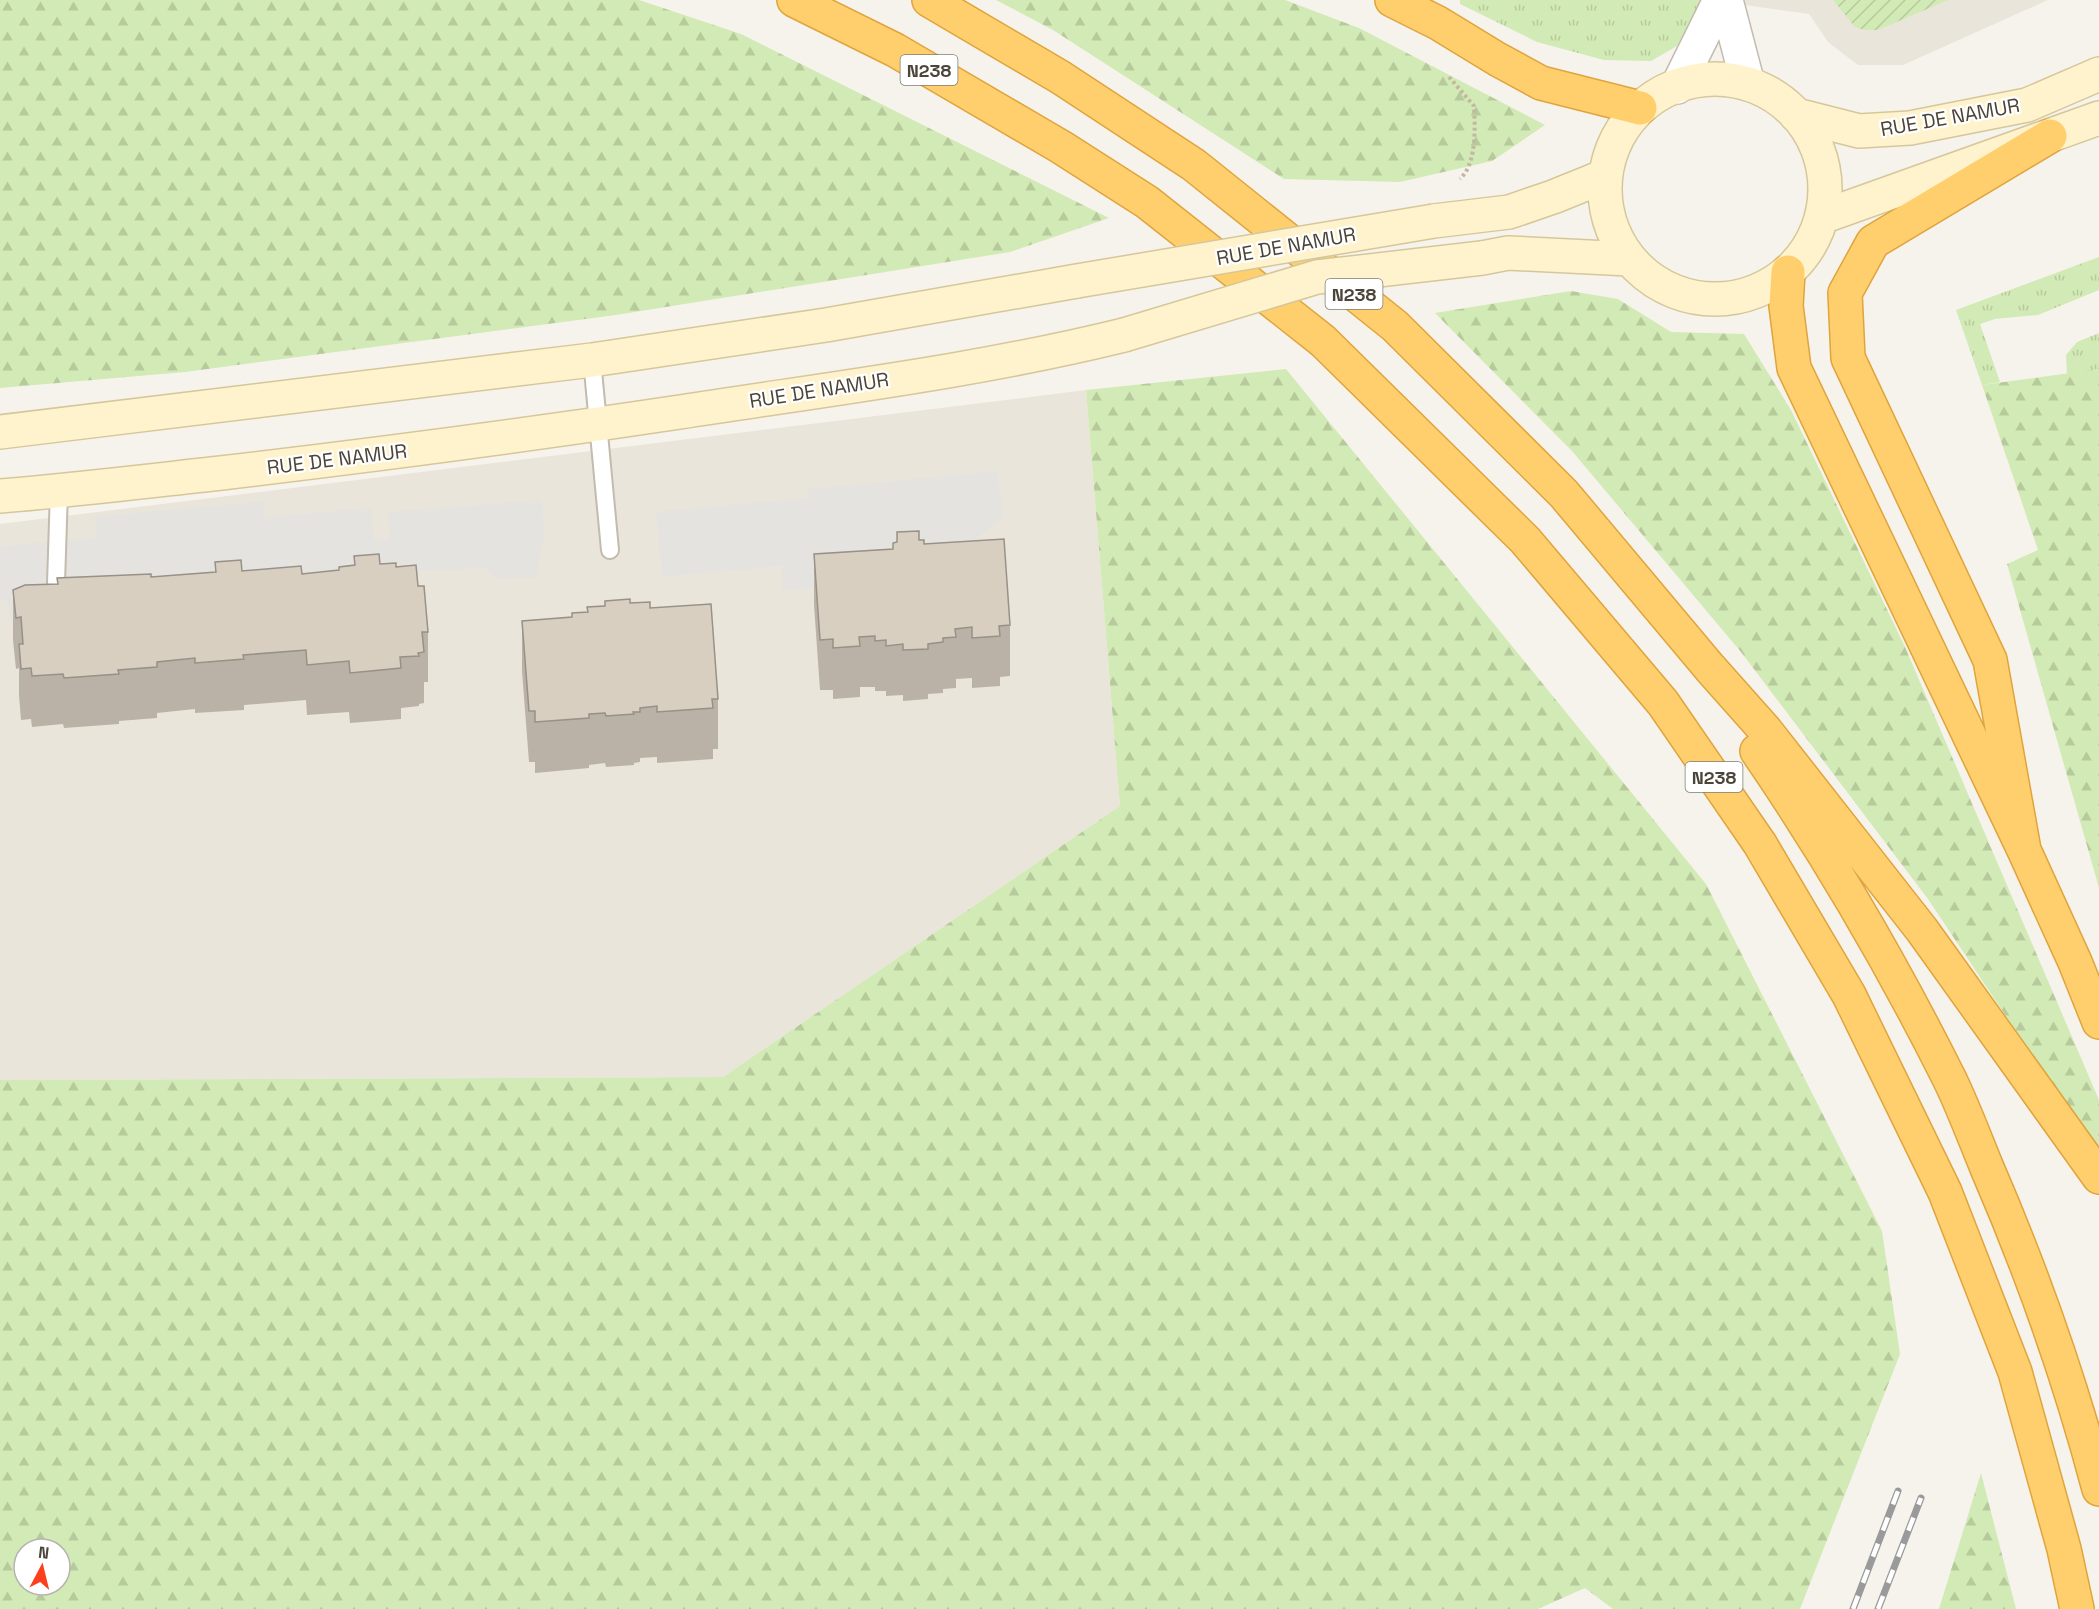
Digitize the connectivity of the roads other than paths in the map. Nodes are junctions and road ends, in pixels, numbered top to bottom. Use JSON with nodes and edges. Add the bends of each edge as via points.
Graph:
{"nodes":[{"id":1,"x":794,"y":0,"type":"edge"},
{"id":2,"x":929,"y":0,"type":"edge"},
{"id":3,"x":1392,"y":0,"type":"edge"},
{"id":4,"x":1720,"y":0,"type":"edge"},
{"id":5,"x":1726,"y":0,"type":"edge"},
{"id":6,"x":2099,"y":74,"type":"edge"},
{"id":7,"x":1748,"y":84,"type":"junction"},
{"id":8,"x":1677,"y":87,"type":"junction"},
{"id":9,"x":1640,"y":108,"type":"junction"},
{"id":10,"x":1796,"y":115,"type":"junction"},
{"id":11,"x":2099,"y":118,"type":"edge"},
{"id":12,"x":2050,"y":136,"type":"junction"},
{"id":13,"x":1605,"y":176,"type":"junction"},
{"id":14,"x":1822,"y":217,"type":"junction"},
{"id":15,"x":1629,"y":259,"type":"junction"},
{"id":16,"x":1788,"y":272,"type":"junction"},
{"id":17,"x":592,"y":360,"type":"junction"},
{"id":18,"x":599,"y":424,"type":"junction"},
{"id":19,"x":0,"y":432,"type":"edge"},
{"id":20,"x":59,"y":492,"type":"junction"},
{"id":21,"x":0,"y":496,"type":"edge"},
{"id":22,"x":610,"y":550,"type":"dead end"},
{"id":23,"x":56,"y":583,"type":"edge"},
{"id":24,"x":1710,"y":668,"type":"junction"},
{"id":25,"x":2024,"y":850,"type":"junction"},
{"id":26,"x":2099,"y":1022,"type":"edge"},
{"id":27,"x":2099,"y":1177,"type":"edge"},
{"id":28,"x":2099,"y":1489,"type":"edge"},
{"id":29,"x":2077,"y":1609,"type":"edge"}],
"edges":[{"from":1,"to":29,"type":"highway","number":"N238","via":[[895,50],[1147,201],[1323,341],[1525,540],[1662,703],[1760,844],[1849,995],[1945,1192],[2015,1372]]},
{"from":2,"to":24,"type":"highway","number":"N238","via":[[1060,77],[1194,165],[1395,326],[1564,494]]},
{"from":3,"to":9,"type":"highway","via":[[1541,83]]},
{"from":4,"to":8,"type":"street"},
{"from":5,"to":7,"type":"street"},
{"from":6,"to":10,"type":"main road","name":"RUE DE NAMUR","via":[[2027,105],[1910,128],[1859,131]]},
{"from":7,"to":8,"type":"main road","name":"RUE DE NAMUR","via":[[1719,79]]},
{"from":7,"to":10,"type":"main road","name":"RUE DE NAMUR","via":[[1774,96]]},
{"from":8,"to":9,"type":"main road","name":"RUE DE NAMUR"},
{"from":9,"to":13,"type":"main road","name":"RUE DE NAMUR","via":[[1616,139]]},
{"from":10,"to":14,"type":"main road","name":"RUE DE NAMUR","via":[[1819,155],[1825,181]]},
{"from":11,"to":12,"type":"main road","name":"RUE DE NAMUR"},
{"from":12,"to":14,"type":"main road","name":"RUE DE NAMUR"},
{"from":12,"to":25,"type":"highway","via":[[1873,242],[1845,293],[1848,358],[1990,660]]},
{"from":13,"to":15,"type":"main road","name":"RUE DE NAMUR","via":[[1605,205],[1613,234]]},
{"from":13,"to":17,"type":"main road","name":"RUE DE NAMUR","bridge":true,"via":[[1509,212],[1434,221],[826,325]]},
{"from":14,"to":16,"type":"main road","name":"RUE DE NAMUR","via":[[1809,247]]},
{"from":15,"to":16,"type":"main road","name":"RUE DE NAMUR","via":[[1656,282],[1688,297],[1724,300],[1758,291]]},
{"from":15,"to":18,"type":"main road","name":"RUE DE NAMUR","bridge":true,"via":[[1508,254],[1317,277],[1068,348]]},
{"from":16,"to":25,"type":"highway","via":[[1786,306],[1794,369]]},
{"from":17,"to":18,"type":"lane"},
{"from":17,"to":19,"type":"main road","name":"RUE DE NAMUR"},
{"from":18,"to":20,"type":"main road","name":"RUE DE NAMUR","via":[[370,456]]},
{"from":18,"to":22,"type":"lane"},
{"from":20,"to":21,"type":"main road","name":"RUE DE NAMUR"},
{"from":20,"to":23,"type":"lane"},
{"from":24,"to":27,"type":"highway","via":[[1766,730],[1922,930]]},
{"from":24,"to":28,"type":"highway","number":"N238","via":[[1750,741],[1803,819],[1882,951],[1950,1082],[2020,1245],[2079,1415]]},
{"from":25,"to":26,"type":"highway"}]}
